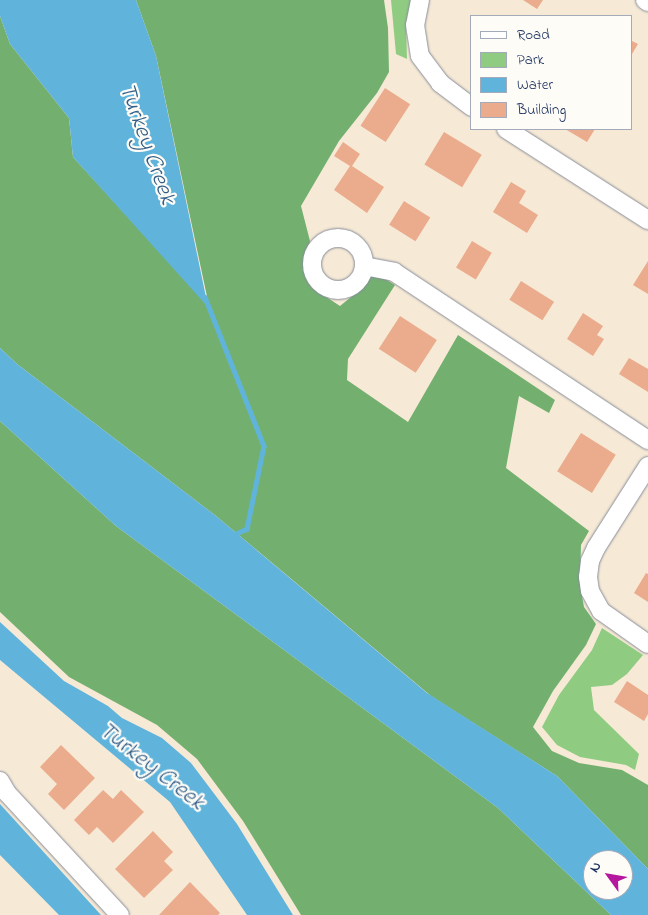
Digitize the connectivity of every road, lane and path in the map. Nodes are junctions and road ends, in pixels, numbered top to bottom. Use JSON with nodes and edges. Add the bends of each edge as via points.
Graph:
{"nodes":[{"id":1,"x":420,"y":0,"type":"edge"},
{"id":2,"x":645,"y":0,"type":"edge"},
{"id":3,"x":648,"y":2,"type":"edge"},
{"id":4,"x":470,"y":106,"type":"edge"},
{"id":5,"x":508,"y":130,"type":"edge"},
{"id":6,"x":648,"y":220,"type":"edge"},
{"id":7,"x":364,"y":266,"type":"dead end"},
{"id":8,"x":648,"y":440,"type":"edge"},
{"id":9,"x":648,"y":466,"type":"edge"},
{"id":10,"x":648,"y":644,"type":"edge"},
{"id":11,"x":0,"y":780,"type":"edge"},
{"id":12,"x":120,"y":915,"type":"edge"}],
"edges":[{"from":1,"to":4,"type":"street","via":[[415,24],[420,56],[440,83]]},
{"from":2,"to":3,"type":"street"},
{"from":5,"to":6,"type":"street"},
{"from":7,"to":8,"type":"street","via":[[394,272]]},
{"from":9,"to":10,"type":"street","via":[[596,548],[588,577],[590,591],[601,611]]},
{"from":11,"to":12,"type":"street","via":[[8,793]]}]}
